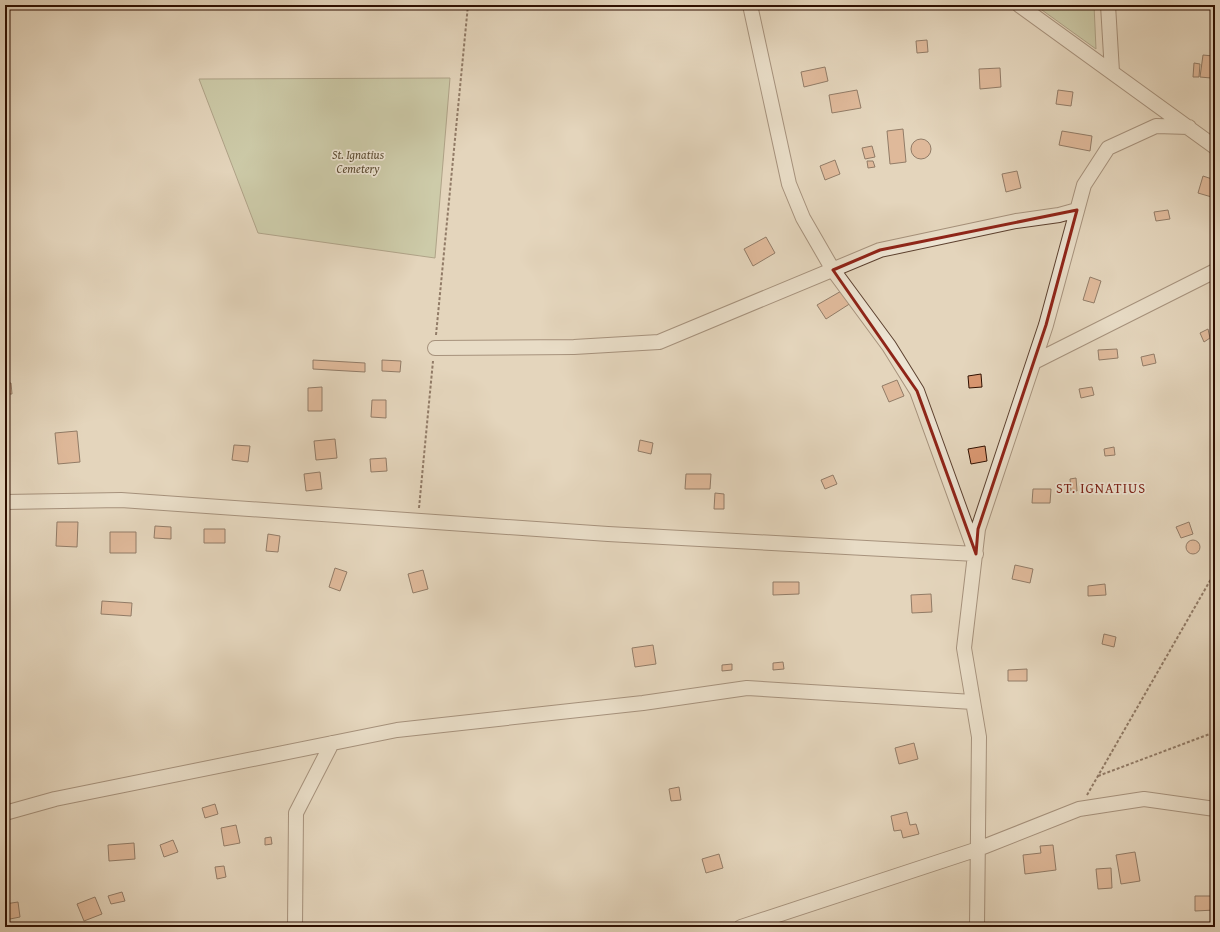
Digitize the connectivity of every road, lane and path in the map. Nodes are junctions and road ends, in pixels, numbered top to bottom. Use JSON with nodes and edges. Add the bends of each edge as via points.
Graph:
{"nodes":[{"id":1,"x":468,"y":5,"type":"edge"},
{"id":2,"x":750,"y":5,"type":"edge"},
{"id":3,"x":1019,"y":5,"type":"edge"},
{"id":4,"x":1108,"y":5,"type":"edge"},
{"id":5,"x":1112,"y":72,"type":"junction"},
{"id":6,"x":1189,"y":127,"type":"junction"},
{"id":7,"x":1215,"y":147,"type":"edge"},
{"id":8,"x":1077,"y":210,"type":"junction"},
{"id":9,"x":833,"y":270,"type":"junction"},
{"id":10,"x":1215,"y":271,"type":"edge"},
{"id":11,"x":435,"y":348,"type":"junction"},
{"id":12,"x":1034,"y":362,"type":"junction"},
{"id":13,"x":5,"y":502,"type":"edge"},
{"id":14,"x":418,"y":521,"type":"junction"},
{"id":15,"x":976,"y":554,"type":"junction"},
{"id":16,"x":1215,"y":572,"type":"edge"},
{"id":17,"x":973,"y":702,"type":"junction"},
{"id":18,"x":1215,"y":732,"type":"edge"},
{"id":19,"x":332,"y":743,"type":"junction"},
{"id":20,"x":1098,"y":777,"type":"junction"},
{"id":21,"x":1079,"y":809,"type":"junction"},
{"id":22,"x":1215,"y":809,"type":"edge"},
{"id":23,"x":5,"y":813,"type":"edge"},
{"id":24,"x":978,"y":849,"type":"junction"},
{"id":25,"x":295,"y":927,"type":"edge"},
{"id":26,"x":741,"y":927,"type":"edge"},
{"id":27,"x":977,"y":927,"type":"edge"}],
"edges":[{"from":1,"to":11,"type":"path"},
{"from":2,"to":9,"type":"street","via":[[789,184],[803,218]]},
{"from":3,"to":5,"type":"street"},
{"from":4,"to":5,"type":"street"},
{"from":5,"to":6,"type":"street"},
{"from":6,"to":7,"type":"street"},
{"from":6,"to":8,"type":"street","via":[[1156,126],[1108,148],[1084,185]]},
{"from":8,"to":9,"type":"street","via":[[1059,215],[1016,220],[880,250]]},
{"from":8,"to":12,"type":"street"},
{"from":9,"to":11,"type":"street","via":[[659,342],[574,347]]},
{"from":9,"to":15,"type":"street","via":[[889,346],[917,391]]},
{"from":10,"to":12,"type":"street"},
{"from":11,"to":14,"type":"path"},
{"from":12,"to":15,"type":"street","via":[[978,529]]},
{"from":13,"to":14,"type":"street","via":[[121,500]]},
{"from":14,"to":15,"type":"street","via":[[616,535]]},
{"from":15,"to":17,"type":"street","via":[[964,648]]},
{"from":16,"to":20,"type":"path"},
{"from":17,"to":19,"type":"street","via":[[747,688],[643,704],[397,730]]},
{"from":17,"to":24,"type":"street","via":[[979,737]]},
{"from":18,"to":20,"type":"path"},
{"from":19,"to":23,"type":"street","via":[[55,799]]},
{"from":19,"to":25,"type":"street","via":[[296,813]]},
{"from":20,"to":21,"type":"path"},
{"from":21,"to":22,"type":"street","via":[[1144,799]]},
{"from":21,"to":24,"type":"street"},
{"from":24,"to":26,"type":"street"},
{"from":24,"to":27,"type":"street"}]}
